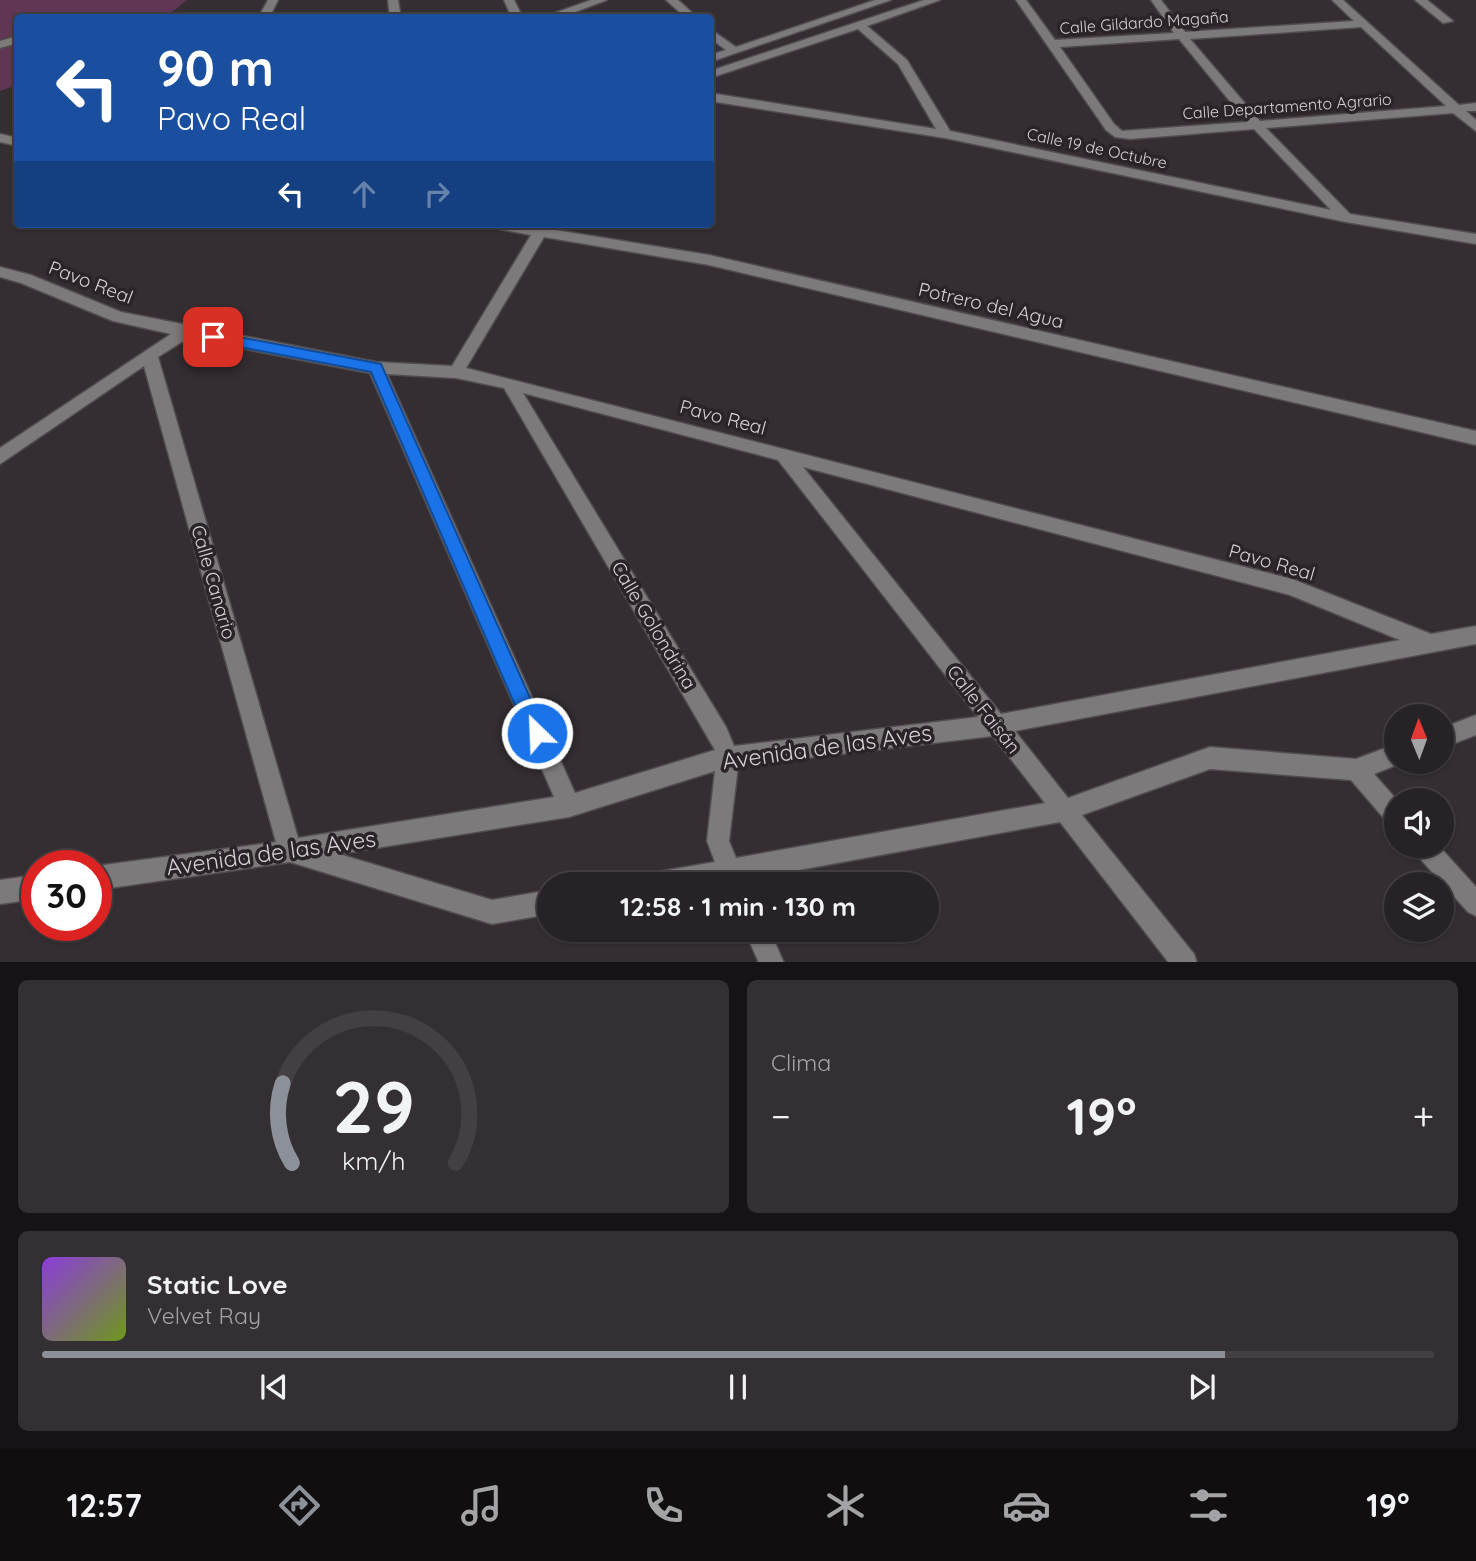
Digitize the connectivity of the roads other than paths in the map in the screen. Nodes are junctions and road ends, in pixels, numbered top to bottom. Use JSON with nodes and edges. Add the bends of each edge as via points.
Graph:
{"nodes":[{"id":1,"x":602,"y":0,"type":"edge"},
{"id":2,"x":671,"y":0,"type":"edge"},
{"id":3,"x":934,"y":0,"type":"edge"},
{"id":4,"x":1021,"y":0,"type":"edge"},
{"id":5,"x":1156,"y":0,"type":"edge"},
{"id":6,"x":1337,"y":0,"type":"edge"},
{"id":7,"x":1420,"y":0,"type":"edge"},
{"id":8,"x":878,"y":1,"type":"edge"},
{"id":9,"x":558,"y":14,"type":"edge"},
{"id":10,"x":688,"y":14,"type":"edge"},
{"id":11,"x":1447,"y":21,"type":"dead end"},
{"id":12,"x":858,"y":24,"type":"junction"},
{"id":13,"x":1363,"y":24,"type":"junction"},
{"id":14,"x":808,"y":26,"type":"junction"},
{"id":15,"x":714,"y":35,"type":"edge"},
{"id":16,"x":1181,"y":36,"type":"junction"},
{"id":17,"x":822,"y":37,"type":"junction"},
{"id":18,"x":1053,"y":44,"type":"junction"},
{"id":19,"x":734,"y":51,"type":"junction"},
{"id":20,"x":714,"y":58,"type":"edge"},
{"id":21,"x":714,"y":74,"type":"edge"},
{"id":22,"x":714,"y":98,"type":"edge"},
{"id":23,"x":1476,"y":107,"type":"edge"},
{"id":24,"x":1459,"y":111,"type":"junction"},
{"id":25,"x":1256,"y":125,"type":"junction"},
{"id":26,"x":1476,"y":127,"type":"edge"},
{"id":27,"x":944,"y":134,"type":"junction"},
{"id":28,"x":1346,"y":218,"type":"junction"},
{"id":29,"x":542,"y":228,"type":"edge"},
{"id":30,"x":548,"y":228,"type":"edge"},
{"id":31,"x":1476,"y":239,"type":"edge"},
{"id":32,"x":0,"y":272,"type":"edge"},
{"id":33,"x":186,"y":332,"type":"junction"},
{"id":34,"x":149,"y":355,"type":"junction"},
{"id":35,"x":376,"y":368,"type":"junction"},
{"id":36,"x":456,"y":372,"type":"junction"},
{"id":37,"x":509,"y":383,"type":"junction"},
{"id":38,"x":1476,"y":438,"type":"edge"},
{"id":39,"x":784,"y":455,"type":"junction"},
{"id":40,"x":0,"y":457,"type":"edge"},
{"id":41,"x":1476,"y":635,"type":"edge"},
{"id":42,"x":1427,"y":642,"type":"junction"},
{"id":43,"x":996,"y":725,"type":"junction"},
{"id":44,"x":1476,"y":725,"type":"edge"},
{"id":45,"x":1454,"y":733,"type":"edge"},
{"id":46,"x":728,"y":757,"type":"junction"},
{"id":47,"x":1384,"y":760,"type":"edge"},
{"id":48,"x":1356,"y":770,"type":"junction"},
{"id":49,"x":1384,"y":802,"type":"edge"},
{"id":50,"x":569,"y":806,"type":"junction"},
{"id":51,"x":1065,"y":810,"type":"junction"},
{"id":52,"x":290,"y":851,"type":"junction"},
{"id":53,"x":1435,"y":858,"type":"edge"},
{"id":54,"x":730,"y":872,"type":"edge"},
{"id":55,"x":761,"y":872,"type":"edge"},
{"id":56,"x":112,"y":876,"type":"edge"},
{"id":57,"x":21,"y":889,"type":"edge"},
{"id":58,"x":0,"y":892,"type":"edge"},
{"id":59,"x":537,"y":904,"type":"edge"},
{"id":60,"x":1476,"y":904,"type":"edge"},
{"id":61,"x":762,"y":942,"type":"edge"},
{"id":62,"x":772,"y":962,"type":"edge"},
{"id":63,"x":1185,"y":962,"type":"edge"}],
"edges":[{"from":1,"to":9,"type":"street"},
{"from":2,"to":10,"type":"street"},
{"from":3,"to":12,"type":"street"},
{"from":4,"to":18,"type":"street"},
{"from":5,"to":16,"type":"street"},
{"from":6,"to":13,"type":"street"},
{"from":7,"to":11,"type":"street"},
{"from":8,"to":14,"type":"street"},
{"from":12,"to":17,"type":"street"},
{"from":12,"to":27,"type":"street","via":[[904,62]]},
{"from":13,"to":16,"type":"street","name":"Calle Gildardo Magaña"},
{"from":13,"to":24,"type":"street"},
{"from":14,"to":17,"type":"street"},
{"from":14,"to":19,"type":"street"},
{"from":15,"to":19,"type":"street"},
{"from":16,"to":18,"type":"street","name":"Calle Gildardo Magaña"},
{"from":16,"to":25,"type":"street"},
{"from":17,"to":21,"type":"street"},
{"from":18,"to":25,"type":"street","name":"Calle Departamento Agrario","via":[[1119,134]]},
{"from":19,"to":20,"type":"street"},
{"from":22,"to":27,"type":"street","name":"Calle 19 de Octubre"},
{"from":23,"to":24,"type":"street","name":"Calle Departamento Agrario"},
{"from":24,"to":25,"type":"street","name":"Calle Departamento Agrario"},
{"from":24,"to":26,"type":"street"},
{"from":25,"to":28,"type":"street"},
{"from":27,"to":28,"type":"street","name":"Calle 19 de Octubre"},
{"from":28,"to":31,"type":"street","name":"Calle 19 de Octubre"},
{"from":29,"to":36,"type":"street"},
{"from":30,"to":38,"type":"street","name":"Potrero del Agua","via":[[709,260]]},
{"from":32,"to":33,"type":"street","name":"Pavo Real","via":[[118,317]]},
{"from":33,"to":34,"type":"street"},
{"from":33,"to":35,"type":"street","name":"Pavo Real"},
{"from":34,"to":40,"type":"street"},
{"from":34,"to":52,"type":"street","name":"Calle Canario"},
{"from":35,"to":36,"type":"street","name":"Pavo Real"},
{"from":35,"to":50,"type":"street"},
{"from":36,"to":37,"type":"street","name":"Pavo Real"},
{"from":37,"to":39,"type":"street","name":"Pavo Real"},
{"from":37,"to":46,"type":"street","name":"Calle Golondrina","via":[[719,734]]},
{"from":39,"to":42,"type":"street","name":"Pavo Real","via":[[1292,587]]},
{"from":39,"to":43,"type":"street","name":"Calle Faisán"},
{"from":41,"to":42,"type":"street","name":"Avenida de las Aves"},
{"from":42,"to":43,"type":"street","name":"Avenida de las Aves"},
{"from":43,"to":46,"type":"street","name":"Avenida de las Aves"},
{"from":43,"to":51,"type":"street","name":"Calle Faisán"},
{"from":44,"to":45,"type":"street"},
{"from":46,"to":50,"type":"street","name":"Avenida de las Aves"},
{"from":46,"to":54,"type":"street","via":[[718,841]]},
{"from":47,"to":48,"type":"street"},
{"from":48,"to":49,"type":"street"},
{"from":48,"to":51,"type":"street","via":[[1210,758]]},
{"from":50,"to":52,"type":"street","name":"Avenida de las Aves"},
{"from":51,"to":55,"type":"street"},
{"from":51,"to":63,"type":"street","name":"Calle Faisán"},
{"from":52,"to":56,"type":"street","name":"Avenida de las Aves"},
{"from":52,"to":59,"type":"street","via":[[492,912]]},
{"from":53,"to":60,"type":"street"},
{"from":57,"to":58,"type":"street"},
{"from":61,"to":62,"type":"street"}]}
